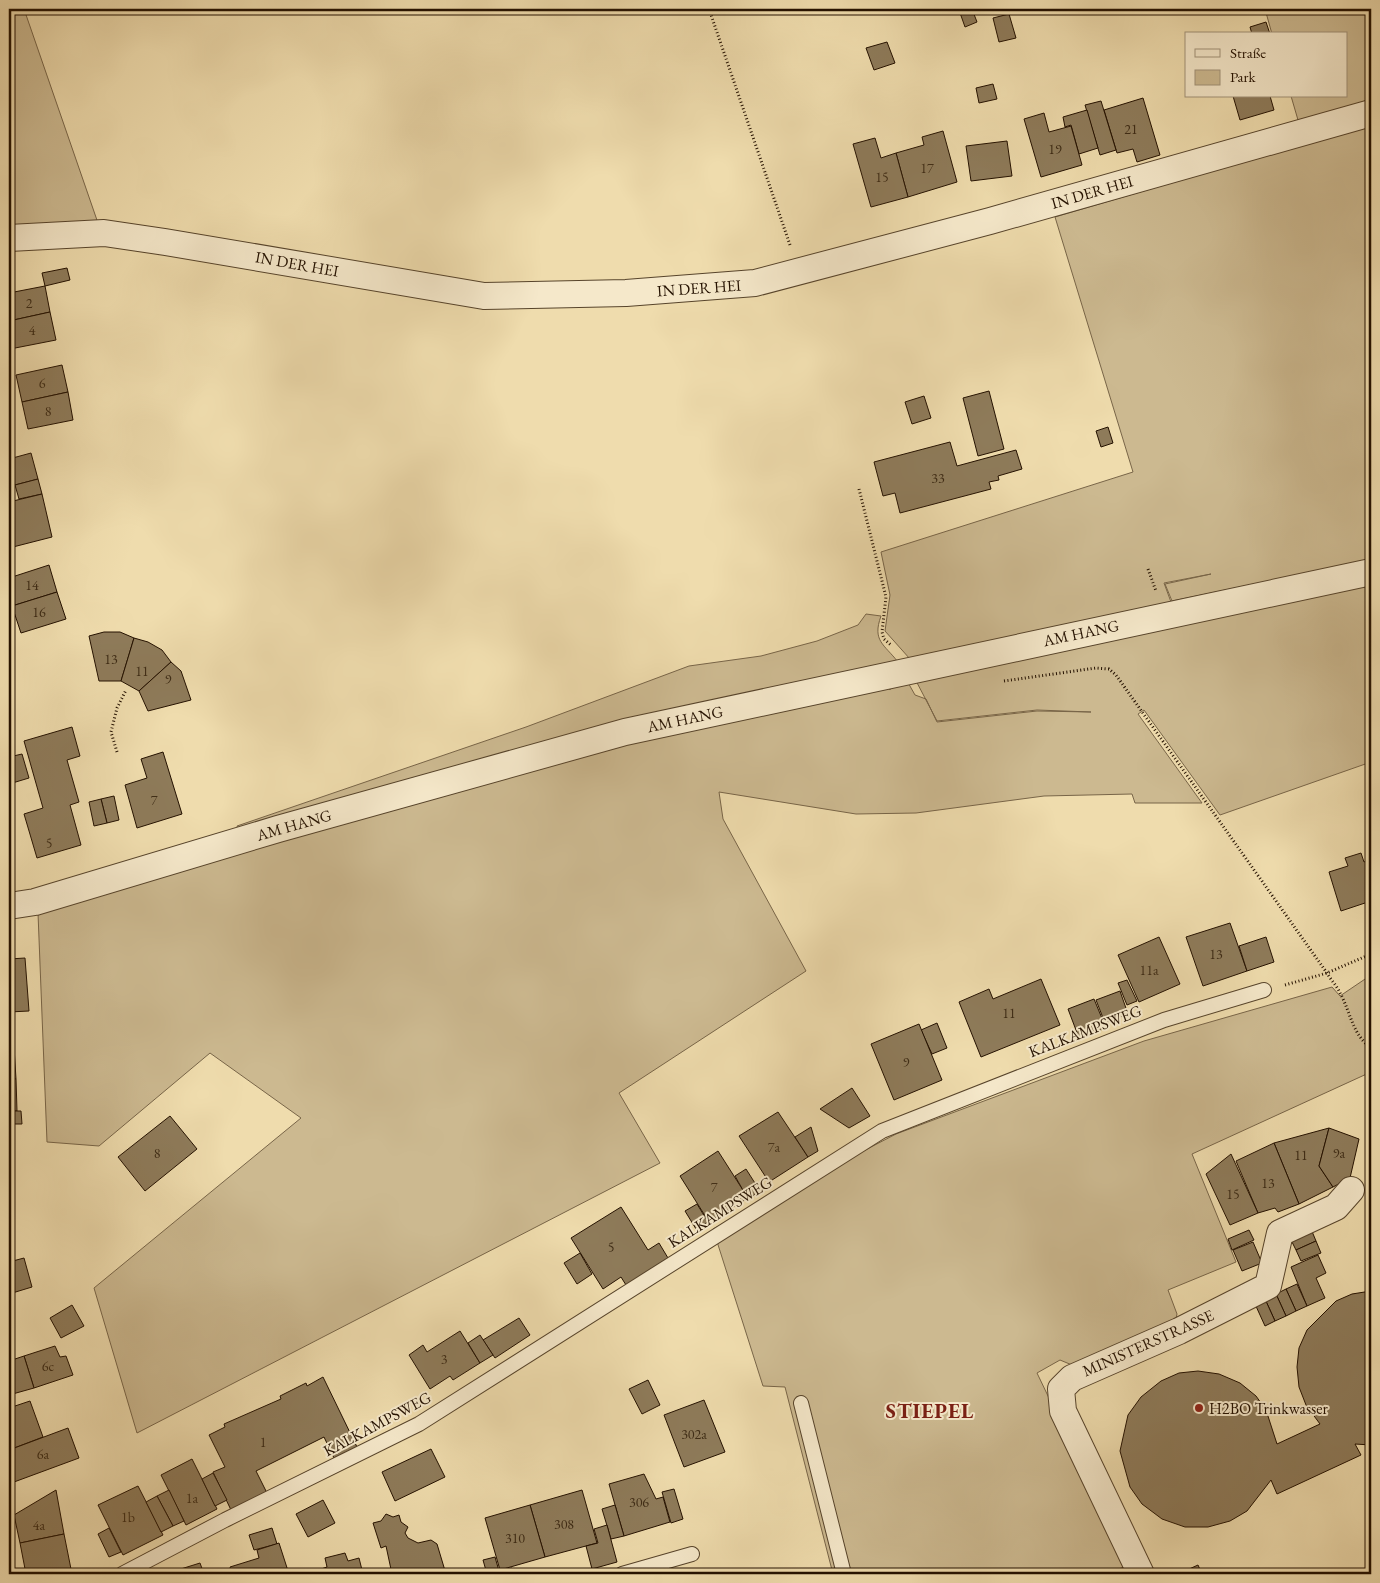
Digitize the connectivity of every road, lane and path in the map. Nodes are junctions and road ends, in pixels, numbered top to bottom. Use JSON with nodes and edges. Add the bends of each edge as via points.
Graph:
{"nodes":[{"id":1,"x":709,"y":9,"type":"edge"},
{"id":2,"x":1371,"y":113,"type":"edge"},
{"id":3,"x":9,"y":238,"type":"edge"},
{"id":4,"x":800,"y":272,"type":"junction"},
{"id":5,"x":859,"y":490,"type":"dead end"},
{"id":6,"x":1371,"y":572,"type":"edge"},
{"id":7,"x":908,"y":670,"type":"junction"},
{"id":8,"x":1081,"y":670,"type":"dead end"},
{"id":9,"x":126,"y":690,"type":"dead end"},
{"id":10,"x":117,"y":752,"type":"dead end"},
{"id":11,"x":9,"y":906,"type":"edge"},
{"id":12,"x":1371,"y":954,"type":"edge"},
{"id":13,"x":1327,"y":973,"type":"junction"},
{"id":14,"x":1264,"y":990,"type":"joint"},
{"id":15,"x":1371,"y":1048,"type":"edge"},
{"id":16,"x":1351,"y":1190,"type":"dead end"},
{"id":17,"x":801,"y":1404,"type":"dead end"},
{"id":18,"x":692,"y":1554,"type":"dead end"},
{"id":19,"x":645,"y":1571,"type":"edge"},
{"id":20,"x":122,"y":1574,"type":"edge"},
{"id":21,"x":622,"y":1574,"type":"edge"},
{"id":22,"x":844,"y":1574,"type":"edge"},
{"id":23,"x":1141,"y":1574,"type":"edge"}],
"edges":[{"from":1,"to":4,"type":"path"},
{"from":2,"to":4,"type":"street","name":"IN DER HEI"},
{"from":3,"to":4,"type":"street","name":"IN DER HEI","via":[[104,233],[484,296],[626,293],[755,283]]},
{"from":5,"to":7,"type":"path","via":[[886,597],[882,632]]},
{"from":6,"to":7,"type":"street","name":"AM HANG"},
{"from":7,"to":11,"type":"street","name":"AM HANG","via":[[625,732],[278,829],[44,899]]},
{"from":8,"to":13,"type":"path","via":[[1109,669],[1116,675]]},
{"from":9,"to":10,"type":"path","via":[[111,732]]},
{"from":12,"to":13,"type":"path"},
{"from":13,"to":14,"type":"path"},
{"from":13,"to":15,"type":"path","via":[[1341,994],[1350,1022]]},
{"from":14,"to":20,"type":"lane","name":"KALKAMPSWEG","via":[[1155,1023],[882,1131],[419,1424]]},
{"from":16,"to":23,"type":"street","name":"MINISTERSTRASSE","via":[[1336,1207],[1280,1234],[1268,1286],[1179,1331],[1072,1378],[1061,1390],[1062,1411]]},
{"from":17,"to":22,"type":"lane"},
{"from":18,"to":19,"type":"lane"},
{"from":19,"to":21,"type":"lane"}]}
